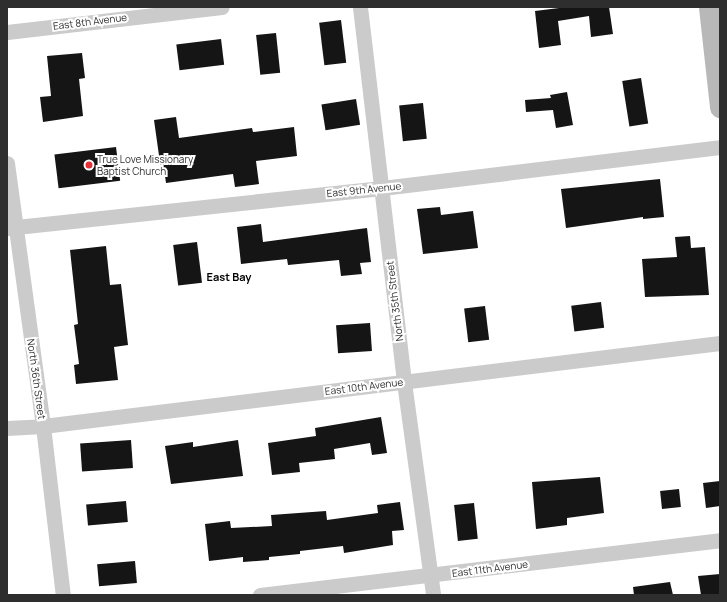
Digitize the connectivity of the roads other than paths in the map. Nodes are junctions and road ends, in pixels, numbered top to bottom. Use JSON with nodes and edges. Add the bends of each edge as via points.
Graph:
{"nodes":[{"id":1,"x":222,"y":7,"type":"edge"},
{"id":2,"x":360,"y":7,"type":"edge"},
{"id":3,"x":709,"y":7,"type":"edge"},
{"id":4,"x":7,"y":32,"type":"edge"},
{"id":5,"x":720,"y":107,"type":"edge"},
{"id":6,"x":720,"y":147,"type":"edge"},
{"id":7,"x":7,"y":164,"type":"edge"},
{"id":8,"x":382,"y":188,"type":"junction"},
{"id":9,"x":10,"y":227,"type":"edge"},
{"id":10,"x":720,"y":344,"type":"edge"},
{"id":11,"x":404,"y":382,"type":"junction"},
{"id":12,"x":43,"y":426,"type":"junction"},
{"id":13,"x":7,"y":428,"type":"edge"},
{"id":14,"x":720,"y":540,"type":"edge"},
{"id":15,"x":431,"y":576,"type":"junction"},
{"id":16,"x":63,"y":595,"type":"edge"},
{"id":17,"x":260,"y":595,"type":"edge"},
{"id":18,"x":433,"y":595,"type":"edge"}],
"edges":[{"from":1,"to":4,"type":"street","name":"East 8th Avenue"},
{"from":2,"to":8,"type":"street","name":"North 35th Street"},
{"from":3,"to":5,"type":"street"},
{"from":6,"to":8,"type":"street","name":"East 9th Avenue"},
{"from":7,"to":9,"type":"street","name":"North 36th Street"},
{"from":8,"to":9,"type":"street","name":"East 9th Avenue"},
{"from":8,"to":11,"type":"street","name":"North 35th Street"},
{"from":9,"to":12,"type":"street","name":"North 36th Street"},
{"from":10,"to":11,"type":"street","name":"East 10th Avenue"},
{"from":11,"to":12,"type":"street","name":"East 10th Avenue"},
{"from":11,"to":15,"type":"street","name":"North 35th Street"},
{"from":12,"to":13,"type":"street","name":"East 10th Avenue"},
{"from":12,"to":16,"type":"street","name":"North 36th Street"},
{"from":14,"to":15,"type":"street","name":"East 11th Avenue"},
{"from":15,"to":17,"type":"street","name":"East 11th Avenue"},
{"from":15,"to":18,"type":"street","name":"North 35th Street"}]}
